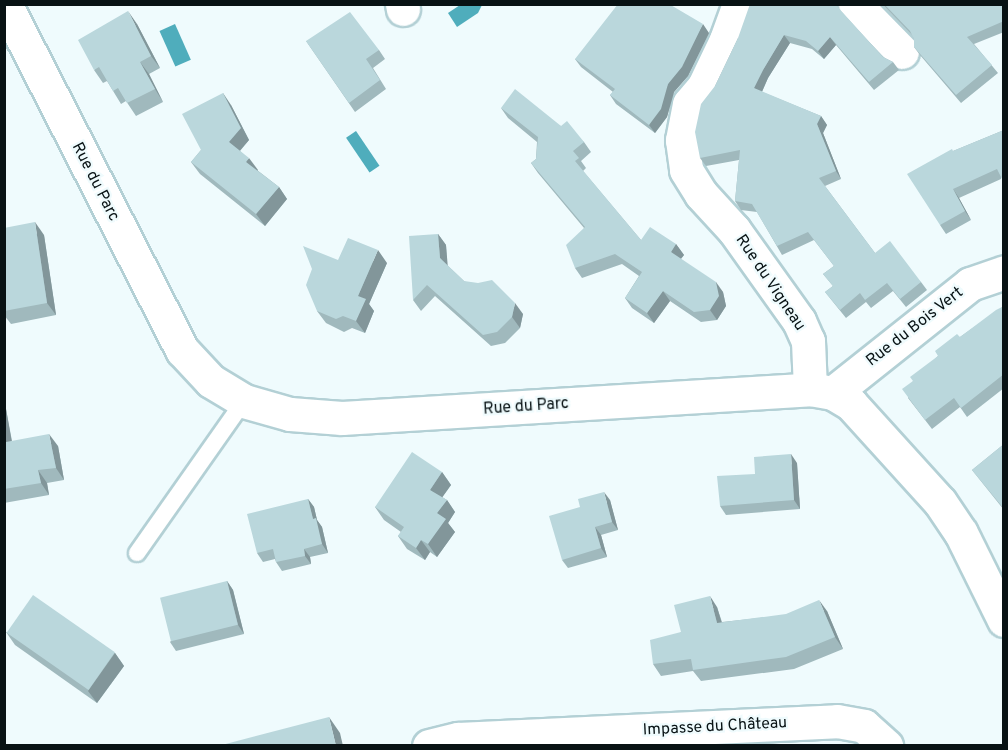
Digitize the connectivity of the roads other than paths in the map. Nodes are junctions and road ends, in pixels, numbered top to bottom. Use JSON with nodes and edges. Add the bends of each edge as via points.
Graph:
{"nodes":[{"id":1,"x":5,"y":4,"type":"edge"},
{"id":2,"x":739,"y":4,"type":"edge"},
{"id":3,"x":855,"y":4,"type":"edge"},
{"id":4,"x":902,"y":52,"type":"dead end"},
{"id":5,"x":1004,"y":272,"type":"edge"},
{"id":6,"x":821,"y":391,"type":"junction"},
{"id":7,"x":244,"y":401,"type":"junction"},
{"id":8,"x":137,"y":553,"type":"dead end"},
{"id":9,"x":1004,"y":620,"type":"edge"},
{"id":10,"x":429,"y":746,"type":"edge"},
{"id":11,"x":886,"y":746,"type":"edge"}],
"edges":[{"from":1,"to":7,"type":"street","name":"Rue du Parc","via":[[182,350],[211,381]]},
{"from":2,"to":6,"type":"street","name":"Rue du Vigneau","via":[[704,86],[689,104],[682,140],[686,170],[700,194],[734,230],[799,321]]},
{"from":3,"to":4,"type":"street"},
{"from":5,"to":6,"type":"street","name":"Rue du Bois Vert","via":[[970,284]]},
{"from":6,"to":7,"type":"street","name":"Rue du Parc","via":[[342,418],[290,414]]},
{"from":6,"to":9,"type":"street","via":[[851,404],[940,502],[961,534]]},
{"from":7,"to":8,"type":"lane"},
{"from":10,"to":11,"type":"street","name":"Impasse du Château","via":[[458,739],[837,721],[864,726]]}]}
